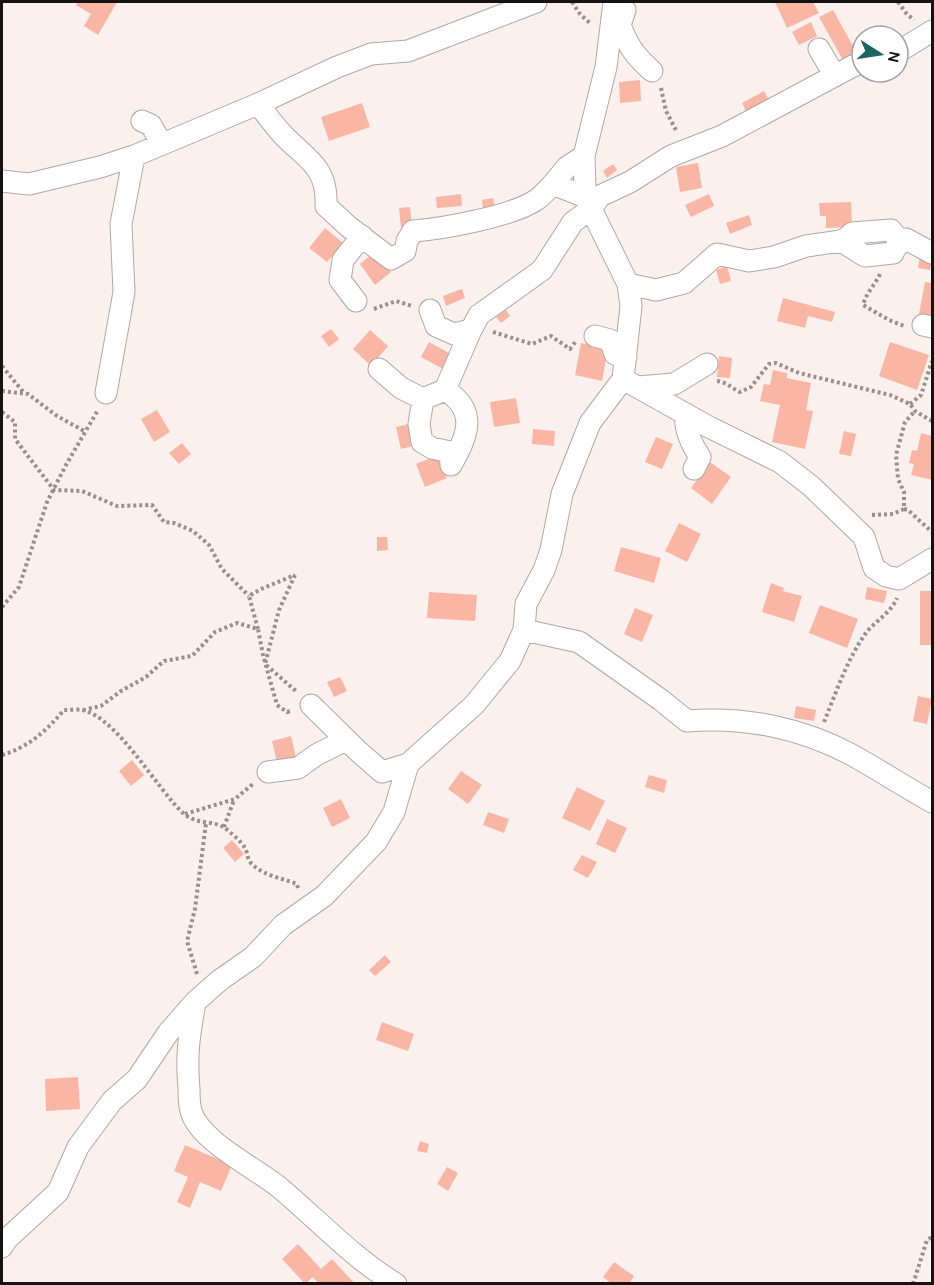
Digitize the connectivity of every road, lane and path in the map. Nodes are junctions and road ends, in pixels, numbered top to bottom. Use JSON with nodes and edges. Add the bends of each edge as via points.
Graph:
{"nodes":[{"id":1,"x":536,"y":2,"type":"edge"},
{"id":2,"x":615,"y":2,"type":"edge"},
{"id":3,"x":629,"y":2,"type":"edge"},
{"id":4,"x":615,"y":28,"type":"junction"},
{"id":5,"x":933,"y":31,"type":"edge"},
{"id":6,"x":910,"y":45,"type":"edge"},
{"id":7,"x":819,"y":49,"type":"dead end"},
{"id":8,"x":850,"y":68,"type":"edge"},
{"id":9,"x":652,"y":71,"type":"joint"},
{"id":10,"x":835,"y":76,"type":"junction"},
{"id":11,"x":258,"y":104,"type":"junction"},
{"id":12,"x":142,"y":121,"type":"dead end"},
{"id":13,"x":161,"y":144,"type":"junction"},
{"id":14,"x":690,"y":149,"type":"junction"},
{"id":15,"x":134,"y":156,"type":"junction"},
{"id":16,"x":584,"y":156,"type":"junction"},
{"id":17,"x":2,"y":180,"type":"edge"},
{"id":18,"x":553,"y":184,"type":"junction"},
{"id":19,"x":591,"y":198,"type":"junction"},
{"id":20,"x":362,"y":236,"type":"junction"},
{"id":21,"x":906,"y":239,"type":"junction"},
{"id":22,"x":841,"y":241,"type":"junction"},
{"id":23,"x":933,"y":253,"type":"edge"},
{"id":24,"x":882,"y":255,"type":"junction"},
{"id":25,"x":628,"y":284,"type":"junction"},
{"id":26,"x":356,"y":301,"type":"joint"},
{"id":27,"x":430,"y":310,"type":"joint"},
{"id":28,"x":928,"y":326,"type":"edge"},
{"id":29,"x":471,"y":330,"type":"junction"},
{"id":30,"x":595,"y":336,"type":"joint"},
{"id":31,"x":626,"y":357,"type":"junction"},
{"id":32,"x":933,"y":361,"type":"edge"},
{"id":33,"x":707,"y":364,"type":"joint"},
{"id":34,"x":2,"y":366,"type":"edge"},
{"id":35,"x":379,"y":369,"type":"dead end"},
{"id":36,"x":631,"y":383,"type":"junction"},
{"id":37,"x":445,"y":390,"type":"junction"},
{"id":38,"x":2,"y":391,"type":"edge"},
{"id":39,"x":25,"y":393,"type":"junction"},
{"id":40,"x":106,"y":393,"type":"joint"},
{"id":41,"x":423,"y":399,"type":"junction"},
{"id":42,"x":910,"y":404,"type":"junction"},
{"id":43,"x":915,"y":411,"type":"junction"},
{"id":44,"x":2,"y":412,"type":"edge"},
{"id":45,"x":686,"y":414,"type":"junction"},
{"id":46,"x":933,"y":421,"type":"edge"},
{"id":47,"x":86,"y":432,"type":"junction"},
{"id":48,"x":694,"y":469,"type":"dead end"},
{"id":49,"x":54,"y":490,"type":"junction"},
{"id":50,"x":904,"y":509,"type":"junction"},
{"id":51,"x":865,"y":514,"type":"dead end"},
{"id":52,"x":933,"y":532,"type":"edge"},
{"id":53,"x":933,"y":559,"type":"edge"},
{"id":54,"x":905,"y":574,"type":"junction"},
{"id":55,"x":249,"y":596,"type":"junction"},
{"id":56,"x":2,"y":608,"type":"edge"},
{"id":57,"x":258,"y":629,"type":"junction"},
{"id":58,"x":524,"y":630,"type":"junction"},
{"id":59,"x":265,"y":663,"type":"junction"},
{"id":60,"x":310,"y":705,"type":"joint"},
{"id":61,"x":82,"y":710,"type":"junction"},
{"id":62,"x":287,"y":712,"type":"dead end"},
{"id":63,"x":809,"y":737,"type":"junction"},
{"id":64,"x":346,"y":741,"type":"junction"},
{"id":65,"x":2,"y":755,"type":"edge"},
{"id":66,"x":408,"y":764,"type":"junction"},
{"id":67,"x":268,"y":772,"type":"joint"},
{"id":68,"x":234,"y":799,"type":"junction"},
{"id":69,"x":933,"y":802,"type":"edge"},
{"id":70,"x":184,"y":814,"type":"junction"},
{"id":71,"x":206,"y":823,"type":"junction"},
{"id":72,"x":224,"y":827,"type":"junction"},
{"id":73,"x":324,"y":896,"type":"junction"},
{"id":74,"x":195,"y":1002,"type":"junction"},
{"id":75,"x":933,"y":1237,"type":"edge"},
{"id":76,"x":2,"y":1247,"type":"edge"},
{"id":77,"x":396,"y":1284,"type":"edge"},
{"id":78,"x":913,"y":1284,"type":"edge"}],
"edges":[{"from":1,"to":11,"type":"street","via":[[408,51],[371,54]]},
{"from":2,"to":4,"type":"street"},
{"from":3,"to":4,"type":"street"},
{"from":4,"to":9,"type":"street"},
{"from":4,"to":16,"type":"street"},
{"from":5,"to":6,"type":"street"},
{"from":7,"to":10,"type":"street"},
{"from":8,"to":10,"type":"street"},
{"from":9,"to":14,"type":"path","via":[[666,111]]},
{"from":10,"to":14,"type":"street"},
{"from":11,"to":13,"type":"street"},
{"from":11,"to":20,"type":"street","via":[[285,137],[315,164],[327,193],[326,206]]},
{"from":12,"to":13,"type":"street","via":[[151,125]]},
{"from":13,"to":15,"type":"street"},
{"from":14,"to":19,"type":"street","via":[[671,156],[630,183]]},
{"from":15,"to":17,"type":"street","via":[[29,184]]},
{"from":15,"to":40,"type":"street","via":[[121,224],[124,292]]},
{"from":16,"to":18,"type":"street","via":[[567,167]]},
{"from":16,"to":19,"type":"street"},
{"from":18,"to":19,"type":"street"},
{"from":18,"to":20,"type":"street","via":[[536,201],[506,212],[413,231],[405,251],[391,259]]},
{"from":19,"to":25,"type":"street"},
{"from":19,"to":29,"type":"street","via":[[542,270],[479,315]]},
{"from":20,"to":26,"type":"street","via":[[343,260],[340,280]]},
{"from":21,"to":22,"type":"street","via":[[898,238],[891,230],[852,233]]},
{"from":21,"to":23,"type":"street"},
{"from":21,"to":24,"type":"street","via":[[893,253]]},
{"from":22,"to":24,"type":"street","via":[[865,256]]},
{"from":22,"to":25,"type":"street","via":[[749,261],[717,254],[684,283],[656,290]]},
{"from":24,"to":28,"type":"path","via":[[882,270],[863,305],[902,325]]},
{"from":25,"to":31,"type":"street","via":[[631,306]]},
{"from":26,"to":27,"type":"path","via":[[374,309],[396,301]]},
{"from":27,"to":29,"type":"street","via":[[436,326],[454,334]]},
{"from":29,"to":30,"type":"path","via":[[498,333],[532,344],[551,336],[570,349],[580,336]]},
{"from":29,"to":37,"type":"street"},
{"from":30,"to":31,"type":"street","via":[[610,340],[615,354]]},
{"from":31,"to":36,"type":"street"},
{"from":32,"to":42,"type":"path","via":[[921,395]]},
{"from":33,"to":36,"type":"street","via":[[674,384]]},
{"from":33,"to":42,"type":"path","via":[[711,378],[740,392],[752,387],[768,364],[776,363]]},
{"from":34,"to":39,"type":"path"},
{"from":35,"to":41,"type":"street","via":[[401,388]]},
{"from":36,"to":45,"type":"street"},
{"from":36,"to":58,"type":"street","via":[[590,423],[562,494],[544,570],[526,604]]},
{"from":37,"to":41,"type":"street"},
{"from":37,"to":41,"type":"street","via":[[457,397],[468,430],[451,465],[450,452],[422,442],[419,424]]},
{"from":38,"to":39,"type":"path"},
{"from":39,"to":47,"type":"path"},
{"from":40,"to":47,"type":"path"},
{"from":42,"to":43,"type":"path"},
{"from":43,"to":46,"type":"path"},
{"from":43,"to":50,"type":"path","via":[[905,422],[896,455]]},
{"from":44,"to":49,"type":"path","via":[[15,422],[15,439]]},
{"from":45,"to":48,"type":"street","via":[[685,423],[700,457]]},
{"from":45,"to":54,"type":"street","via":[[780,462],[864,537],[874,568],[899,579]]},
{"from":47,"to":49,"type":"path"},
{"from":49,"to":55,"type":"path","via":[[82,491],[117,506],[152,505],[164,522],[193,531],[209,545],[222,569]]},
{"from":49,"to":56,"type":"path","via":[[19,587]]},
{"from":50,"to":51,"type":"path","via":[[893,514]]},
{"from":50,"to":52,"type":"path"},
{"from":53,"to":54,"type":"street"},
{"from":54,"to":63,"type":"path","via":[[894,605],[866,633],[822,728]]},
{"from":55,"to":57,"type":"path"},
{"from":55,"to":59,"type":"path","via":[[295,575],[279,610]]},
{"from":57,"to":59,"type":"path"},
{"from":57,"to":61,"type":"path","via":[[237,623],[214,632],[192,656],[164,661],[101,706]]},
{"from":58,"to":63,"type":"street","via":[[579,642],[687,721],[715,718],[769,724]]},
{"from":58,"to":66,"type":"street","via":[[510,661],[474,705]]},
{"from":59,"to":60,"type":"path"},
{"from":59,"to":62,"type":"path","via":[[277,705]]},
{"from":60,"to":64,"type":"street"},
{"from":61,"to":65,"type":"path","via":[[64,710],[34,740]]},
{"from":61,"to":70,"type":"path","via":[[100,718],[129,747]]},
{"from":63,"to":69,"type":"street","via":[[851,754]]},
{"from":64,"to":66,"type":"street","via":[[382,772]]},
{"from":64,"to":67,"type":"street","via":[[297,768]]},
{"from":66,"to":73,"type":"street","via":[[394,812],[376,842]]},
{"from":67,"to":68,"type":"path"},
{"from":68,"to":70,"type":"path"},
{"from":68,"to":72,"type":"path"},
{"from":70,"to":71,"type":"path"},
{"from":71,"to":72,"type":"path"},
{"from":71,"to":74,"type":"path","via":[[187,941],[197,974]]},
{"from":72,"to":73,"type":"path","via":[[263,873],[297,884],[302,900]]},
{"from":73,"to":74,"type":"street","via":[[283,925],[253,957]]},
{"from":74,"to":76,"type":"street","via":[[78,1147],[58,1192]]},
{"from":74,"to":77,"type":"street","via":[[187,1044],[188,1077],[191,1113],[203,1130],[229,1154],[269,1179],[374,1271]]},
{"from":75,"to":78,"type":"path","via":[[927,1240]]}]}
